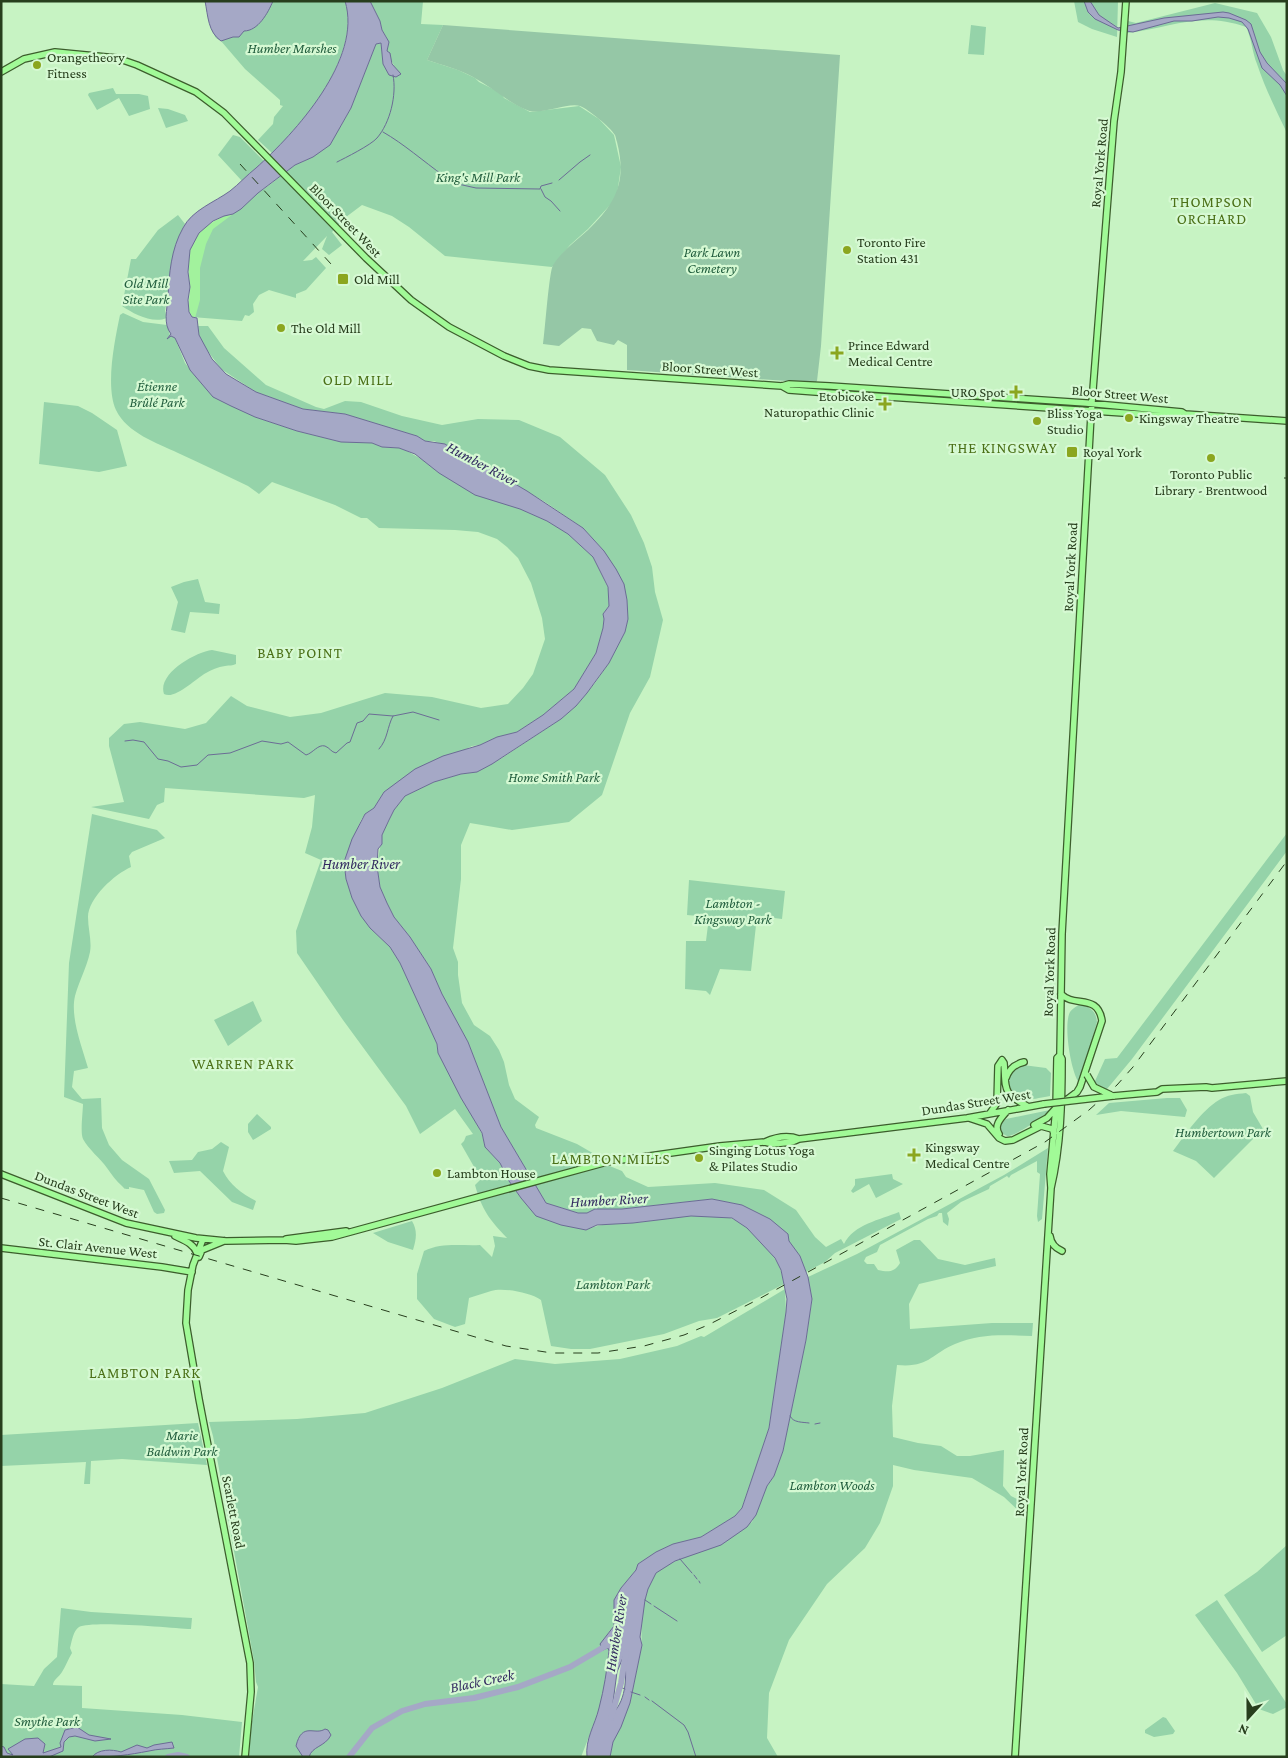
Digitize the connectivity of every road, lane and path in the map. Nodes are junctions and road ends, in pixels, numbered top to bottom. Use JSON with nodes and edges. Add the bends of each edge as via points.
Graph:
{"nodes":[{"id":1,"x":1126,"y":1,"type":"edge"},
{"id":2,"x":1,"y":72,"type":"edge"},
{"id":3,"x":1092,"y":407,"type":"junction"},
{"id":4,"x":1287,"y":421,"type":"edge"},
{"id":5,"x":1061,"y":994,"type":"junction"},
{"id":6,"x":1072,"y":1001,"type":"junction"},
{"id":7,"x":1060,"y":1012,"type":"junction"},
{"id":8,"x":1060,"y":1055,"type":"junction"},
{"id":9,"x":1024,"y":1062,"type":"dead end"},
{"id":10,"x":1086,"y":1075,"type":"junction"},
{"id":11,"x":1287,"y":1081,"type":"edge"},
{"id":12,"x":1005,"y":1082,"type":"junction"},
{"id":13,"x":1113,"y":1096,"type":"junction"},
{"id":14,"x":1066,"y":1101,"type":"junction"},
{"id":15,"x":1028,"y":1106,"type":"junction"},
{"id":16,"x":1056,"y":1108,"type":"junction"},
{"id":17,"x":1009,"y":1110,"type":"junction"},
{"id":18,"x":990,"y":1114,"type":"junction"},
{"id":19,"x":967,"y":1118,"type":"junction"},
{"id":20,"x":1054,"y":1134,"type":"junction"},
{"id":21,"x":1,"y":1174,"type":"edge"},
{"id":22,"x":1051,"y":1188,"type":"junction"},
{"id":23,"x":1049,"y":1228,"type":"junction"},
{"id":24,"x":168,"y":1233,"type":"junction"},
{"id":25,"x":203,"y":1239,"type":"junction"},
{"id":26,"x":226,"y":1241,"type":"junction"},
{"id":27,"x":1,"y":1248,"type":"edge"},
{"id":28,"x":197,"y":1253,"type":"junction"},
{"id":29,"x":1047,"y":1258,"type":"junction"},
{"id":30,"x":192,"y":1272,"type":"junction"},
{"id":31,"x":245,"y":1757,"type":"edge"},
{"id":32,"x":1015,"y":1757,"type":"edge"}],
"edges":[{"from":1,"to":3,"type":"main road","name":"Royal York Road"},
{"from":2,"to":3,"type":"main road","name":"Bloor Street West","via":[[24,59],[54,52],[117,58],[205,98],[224,112],[393,284],[431,316],[529,366],[592,374],[782,386],[789,390]]},
{"from":3,"to":4,"type":"main road","name":"Bloor Street West"},
{"from":3,"to":5,"type":"main road","name":"Royal York Road"},
{"from":5,"to":6,"type":"main road"},
{"from":5,"to":7,"type":"main road","name":"Royal York Road"},
{"from":6,"to":7,"type":"main road"},
{"from":6,"to":10,"type":"main road","via":[[1091,1003],[1101,1015],[1101,1026]]},
{"from":7,"to":8,"type":"main road","name":"Royal York Road"},
{"from":8,"to":16,"type":"main road","name":"Royal York Road","via":[[1057,1058]]},
{"from":8,"to":22,"type":"main road","name":"Royal York Road","via":[[1060,1118]]},
{"from":9,"to":12,"type":"main road","via":[[1009,1071]]},
{"from":10,"to":13,"type":"main road","bridge":true,"via":[[1094,1087]]},
{"from":10,"to":14,"type":"main road","via":[[1077,1092]]},
{"from":11,"to":13,"type":"main road","name":"Dundas Street West"},
{"from":12,"to":15,"type":"main road","via":[[1010,1096]]},
{"from":12,"to":18,"type":"main road","via":[[1002,1060],[998,1066],[997,1104]]},
{"from":13,"to":14,"type":"main road","name":"Dundas Street West","bridge":true},
{"from":14,"to":15,"type":"main road","name":"Dundas Street West","bridge":true},
{"from":15,"to":17,"type":"main road","name":"Dundas Street West"},
{"from":16,"to":17,"type":"main road","via":[[1047,1118],[1007,1138],[1000,1135],[997,1128]]},
{"from":16,"to":20,"type":"main road","name":"Royal York Road"},
{"from":17,"to":18,"type":"main road","name":"Dundas Street West"},
{"from":18,"to":19,"type":"main road","name":"Dundas Street West"},
{"from":19,"to":20,"type":"main road","via":[[987,1124],[1004,1141],[1014,1140],[1042,1126],[1052,1128]]},
{"from":19,"to":26,"type":"main road","name":"Dundas Street West","via":[[799,1139],[792,1136],[773,1138],[765,1142],[597,1164],[353,1231],[284,1240]]},
{"from":20,"to":22,"type":"main road","name":"Royal York Road"},
{"from":21,"to":24,"type":"main road","name":"Dundas Street West","via":[[126,1223]]},
{"from":22,"to":23,"type":"main road","name":"Royal York Road"},
{"from":23,"to":29,"type":"main road","name":"Royal York Road"},
{"from":23,"to":29,"type":"main road","via":[[1051,1242],[1062,1251]]},
{"from":24,"to":25,"type":"main road","name":"Dundas Street West"},
{"from":24,"to":28,"type":"main road","via":[[190,1243]]},
{"from":25,"to":26,"type":"main road","name":"Dundas Street West"},
{"from":25,"to":28,"type":"main road","name":"Scarlett Road"},
{"from":26,"to":30,"type":"main road","name":"Scarlett Road","via":[[202,1250]]},
{"from":27,"to":30,"type":"main road","name":"St. Clair Avenue West"},
{"from":28,"to":30,"type":"main road","name":"Scarlett Road"},
{"from":29,"to":32,"type":"main road","name":"Royal York Road"},
{"from":30,"to":31,"type":"main road","name":"Scarlett Road","via":[[186,1323],[250,1663]]}]}
